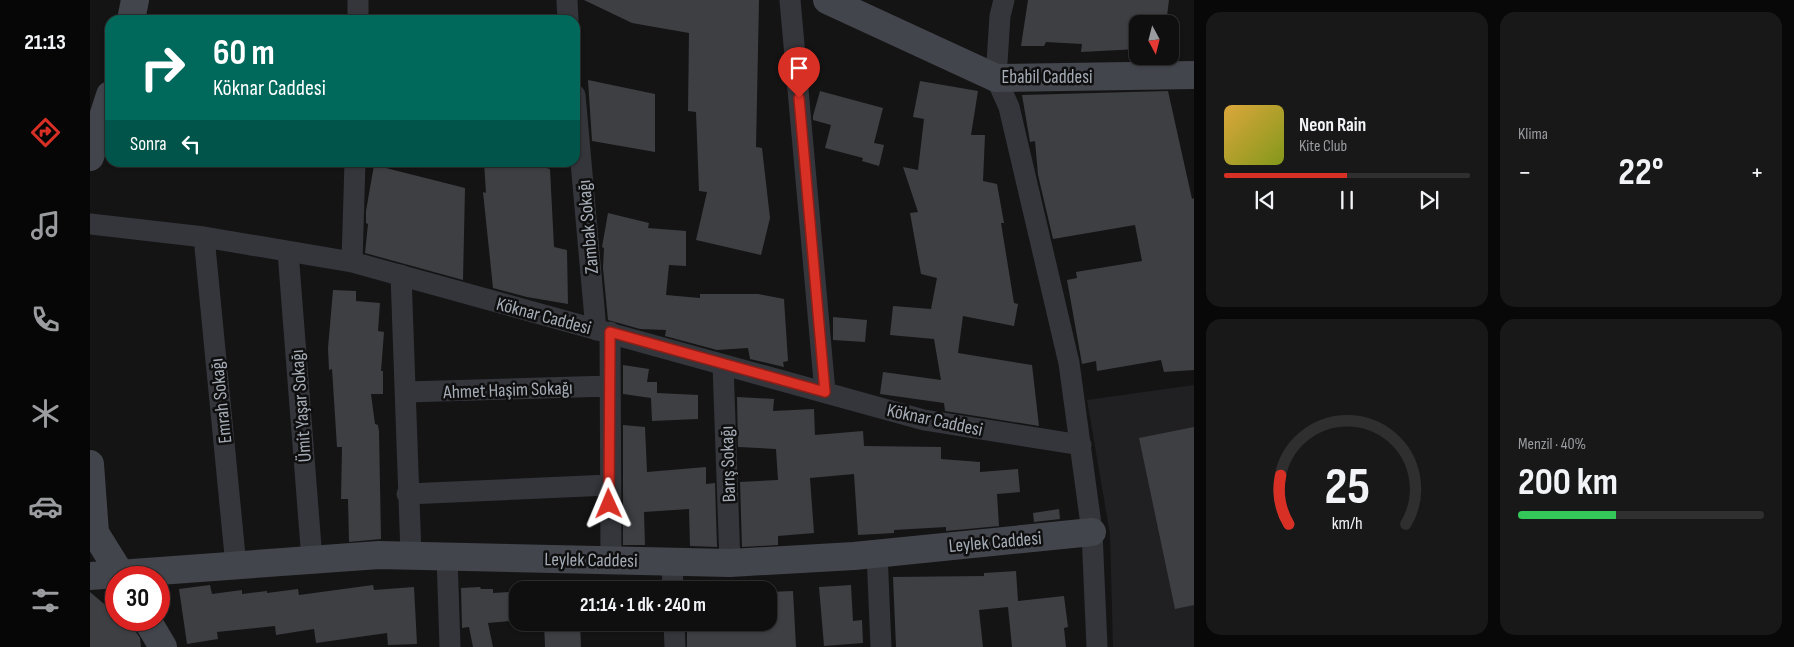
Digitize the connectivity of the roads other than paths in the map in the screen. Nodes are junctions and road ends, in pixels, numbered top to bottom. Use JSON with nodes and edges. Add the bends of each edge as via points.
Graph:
{"nodes":[{"id":1,"x":135,"y":0,"type":"edge"},
{"id":2,"x":358,"y":0,"type":"edge"},
{"id":3,"x":567,"y":0,"type":"edge"},
{"id":4,"x":790,"y":0,"type":"edge"},
{"id":5,"x":827,"y":0,"type":"edge"},
{"id":6,"x":1004,"y":0,"type":"edge"},
{"id":7,"x":132,"y":15,"type":"edge"},
{"id":8,"x":358,"y":15,"type":"edge"},
{"id":9,"x":568,"y":15,"type":"edge"},
{"id":10,"x":1194,"y":75,"type":"edge"},
{"id":11,"x":996,"y":78,"type":"junction"},
{"id":12,"x":105,"y":110,"type":"edge"},
{"id":13,"x":580,"y":137,"type":"edge"},
{"id":14,"x":90,"y":157,"type":"edge"},
{"id":15,"x":356,"y":167,"type":"edge"},
{"id":16,"x":90,"y":224,"type":"edge"},
{"id":17,"x":204,"y":237,"type":"junction"},
{"id":18,"x":288,"y":252,"type":"junction"},
{"id":19,"x":352,"y":262,"type":"junction"},
{"id":20,"x":401,"y":275,"type":"junction"},
{"id":21,"x":603,"y":331,"type":"junction"},
{"id":22,"x":723,"y":365,"type":"junction"},
{"id":23,"x":610,"y":386,"type":"junction"},
{"id":24,"x":406,"y":392,"type":"junction"},
{"id":25,"x":825,"y":392,"type":"junction"},
{"id":26,"x":1081,"y":445,"type":"junction"},
{"id":27,"x":90,"y":464,"type":"edge"},
{"id":28,"x":609,"y":485,"type":"junction"},
{"id":29,"x":407,"y":494,"type":"junction"},
{"id":30,"x":1092,"y":532,"type":"junction"},
{"id":31,"x":877,"y":552,"type":"junction"},
{"id":32,"x":411,"y":555,"type":"junction"},
{"id":33,"x":447,"y":556,"type":"junction"},
{"id":34,"x":611,"y":559,"type":"junction"},
{"id":35,"x":312,"y":560,"type":"junction"},
{"id":36,"x":672,"y":560,"type":"junction"},
{"id":37,"x":730,"y":563,"type":"junction"},
{"id":38,"x":116,"y":566,"type":"edge"},
{"id":39,"x":236,"y":566,"type":"junction"},
{"id":40,"x":170,"y":572,"type":"edge"},
{"id":41,"x":90,"y":576,"type":"edge"},
{"id":42,"x":105,"y":576,"type":"edge"},
{"id":43,"x":673,"y":581,"type":"edge"},
{"id":44,"x":154,"y":631,"type":"edge"},
{"id":45,"x":674,"y":631,"type":"edge"},
{"id":46,"x":163,"y":647,"type":"edge"},
{"id":47,"x":450,"y":647,"type":"edge"},
{"id":48,"x":675,"y":647,"type":"edge"},
{"id":49,"x":881,"y":647,"type":"edge"},
{"id":50,"x":1097,"y":647,"type":"edge"}],
"edges":[{"from":1,"to":7,"type":"street"},
{"from":2,"to":8,"type":"street"},
{"from":3,"to":9,"type":"street"},
{"from":4,"to":25,"type":"street"},
{"from":5,"to":11,"type":"street","name":"Ebabil Caddesi"},
{"from":6,"to":11,"type":"street"},
{"from":10,"to":11,"type":"street","name":"Ebabil Caddesi"},
{"from":11,"to":26,"type":"street","via":[[1009,107],[1069,363]]},
{"from":12,"to":14,"type":"street"},
{"from":13,"to":21,"type":"street","name":"Zambak Sokağı"},
{"from":15,"to":19,"type":"street"},
{"from":16,"to":17,"type":"street","name":"Köknar Caddesi"},
{"from":17,"to":18,"type":"street","name":"Köknar Caddesi"},
{"from":17,"to":39,"type":"street","name":"Emrah Sokağı"},
{"from":18,"to":19,"type":"street","name":"Köknar Caddesi"},
{"from":18,"to":35,"type":"street","name":"Ümit Yaşar Sokağı"},
{"from":19,"to":20,"type":"street","name":"Köknar Caddesi"},
{"from":20,"to":21,"type":"street","name":"Köknar Caddesi"},
{"from":20,"to":24,"type":"street"},
{"from":21,"to":22,"type":"street","name":"Köknar Caddesi"},
{"from":21,"to":23,"type":"street","name":"Zambak Sokağı"},
{"from":22,"to":25,"type":"street","name":"Köknar Caddesi"},
{"from":22,"to":37,"type":"street","name":"Barış Sokağı"},
{"from":23,"to":24,"type":"street","name":"Ahmet Haşim Sokağı"},
{"from":23,"to":28,"type":"street","name":"Zambak Sokağı"},
{"from":24,"to":29,"type":"street"},
{"from":25,"to":26,"type":"street","name":"Köknar Caddesi","via":[[924,420]]},
{"from":26,"to":30,"type":"street"},
{"from":27,"to":38,"type":"street","via":[[95,533]]},
{"from":28,"to":29,"type":"street"},
{"from":28,"to":34,"type":"street","name":"Zambak Sokağı"},
{"from":29,"to":32,"type":"street"},
{"from":30,"to":31,"type":"street","name":"Leylek Caddesi"},
{"from":30,"to":50,"type":"street"},
{"from":31,"to":37,"type":"street","name":"Leylek Caddesi"},
{"from":31,"to":49,"type":"street"},
{"from":32,"to":33,"type":"street","name":"Leylek Caddesi"},
{"from":32,"to":35,"type":"street","name":"Leylek Caddesi"},
{"from":33,"to":34,"type":"street","name":"Leylek Caddesi"},
{"from":33,"to":47,"type":"street"},
{"from":34,"to":36,"type":"street","name":"Leylek Caddesi"},
{"from":35,"to":39,"type":"street","name":"Leylek Caddesi"},
{"from":36,"to":37,"type":"street","name":"Leylek Caddesi"},
{"from":36,"to":43,"type":"street"},
{"from":39,"to":40,"type":"street","name":"Leylek Caddesi"},
{"from":41,"to":42,"type":"street","name":"Leylek Caddesi"},
{"from":44,"to":46,"type":"street"},
{"from":45,"to":48,"type":"street"}]}
